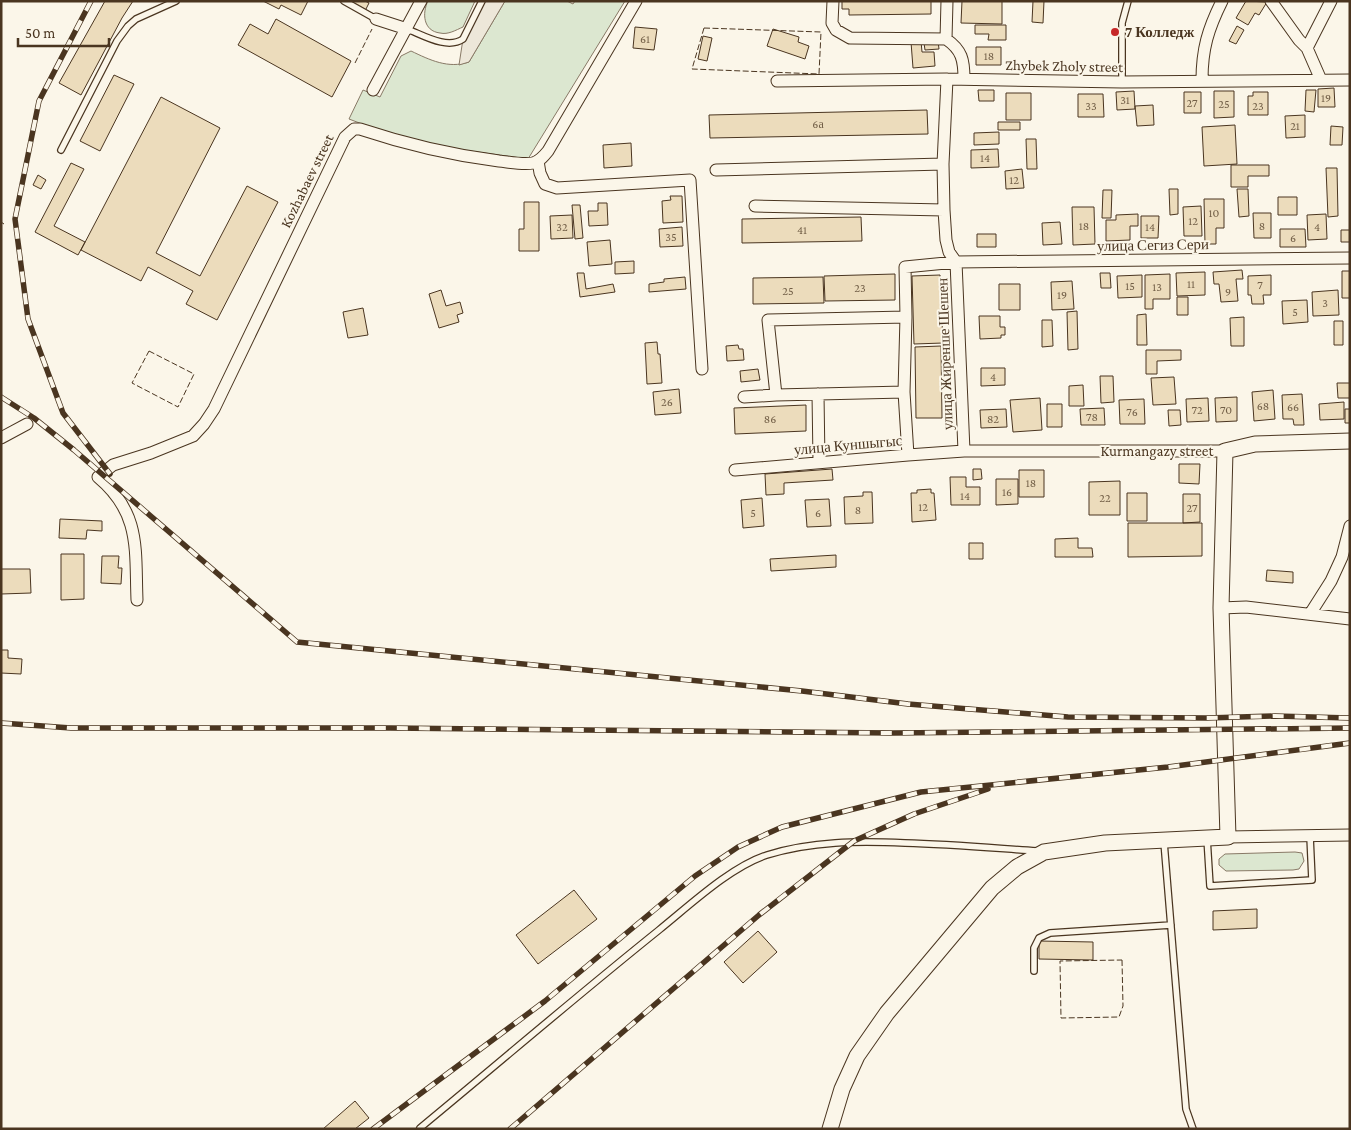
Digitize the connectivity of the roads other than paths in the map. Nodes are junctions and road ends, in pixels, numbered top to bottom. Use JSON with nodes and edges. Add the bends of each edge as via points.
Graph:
{"nodes":[{"id":1,"x":176,"y":1,"type":"edge"},
{"id":2,"x":344,"y":1,"type":"edge"},
{"id":3,"x":422,"y":1,"type":"edge"},
{"id":4,"x":482,"y":1,"type":"edge"},
{"id":5,"x":636,"y":1,"type":"edge"},
{"id":6,"x":833,"y":1,"type":"edge"},
{"id":7,"x":947,"y":1,"type":"edge"},
{"id":8,"x":1128,"y":1,"type":"edge"},
{"id":9,"x":1222,"y":1,"type":"edge"},
{"id":10,"x":1270,"y":1,"type":"edge"},
{"id":11,"x":1331,"y":1,"type":"edge"},
{"id":12,"x":376,"y":19,"type":"joint"},
{"id":13,"x":407,"y":29,"type":"junction"},
{"id":14,"x":946,"y":39,"type":"junction"},
{"id":15,"x":1307,"y":48,"type":"junction"},
{"id":16,"x":947,"y":79,"type":"junction"},
{"id":17,"x":964,"y":79,"type":"junction"},
{"id":18,"x":777,"y":80,"type":"dead end"},
{"id":19,"x":1202,"y":80,"type":"junction"},
{"id":20,"x":1321,"y":80,"type":"junction"},
{"id":21,"x":1350,"y":80,"type":"edge"},
{"id":22,"x":1122,"y":82,"type":"junction"},
{"id":23,"x":373,"y":90,"type":"dead end"},
{"id":24,"x":61,"y":150,"type":"dead end"},
{"id":25,"x":538,"y":161,"type":"junction"},
{"id":26,"x":943,"y":164,"type":"junction"},
{"id":27,"x":716,"y":170,"type":"dead end"},
{"id":28,"x":755,"y":206,"type":"dead end"},
{"id":29,"x":944,"y":210,"type":"junction"},
{"id":30,"x":1350,"y":258,"type":"edge"},
{"id":31,"x":956,"y":262,"type":"junction"},
{"id":32,"x":906,"y":317,"type":"junction"},
{"id":33,"x":702,"y":369,"type":"dead end"},
{"id":34,"x":904,"y":392,"type":"junction"},
{"id":35,"x":818,"y":394,"type":"junction"},
{"id":36,"x":776,"y":395,"type":"junction"},
{"id":37,"x":744,"y":397,"type":"dead end"},
{"id":38,"x":26,"y":424,"type":"dead end"},
{"id":39,"x":1,"y":438,"type":"edge"},
{"id":40,"x":1350,"y":441,"type":"edge"},
{"id":41,"x":964,"y":451,"type":"junction"},
{"id":42,"x":1225,"y":451,"type":"junction"},
{"id":43,"x":908,"y":455,"type":"junction"},
{"id":44,"x":819,"y":462,"type":"junction"},
{"id":45,"x":735,"y":470,"type":"dead end"},
{"id":46,"x":1350,"y":526,"type":"edge"},
{"id":47,"x":136,"y":600,"type":"dead end"},
{"id":48,"x":1221,"y":608,"type":"junction"},
{"id":49,"x":1310,"y":614,"type":"junction"},
{"id":50,"x":1350,"y":619,"type":"edge"},
{"id":51,"x":1350,"y":835,"type":"edge"},
{"id":52,"x":1310,"y":836,"type":"junction"},
{"id":53,"x":1228,"y":837,"type":"junction"},
{"id":54,"x":1207,"y":838,"type":"junction"},
{"id":55,"x":1164,"y":840,"type":"junction"},
{"id":56,"x":1044,"y":852,"type":"junction"},
{"id":57,"x":1171,"y":926,"type":"junction"},
{"id":58,"x":1034,"y":971,"type":"dead end"},
{"id":59,"x":421,"y":1129,"type":"edge"},
{"id":60,"x":830,"y":1129,"type":"edge"},
{"id":61,"x":1193,"y":1129,"type":"edge"}],
"edges":[{"from":1,"to":24,"type":"lane","via":[[136,19],[128,26]]},
{"from":2,"to":12,"type":"lane"},
{"from":3,"to":13,"type":"street"},
{"from":4,"to":13,"type":"lane","via":[[458,43],[436,40]]},
{"from":5,"to":25,"type":"street","via":[[548,151]]},
{"from":6,"to":14,"type":"street","via":[[832,22],[836,30],[850,38]]},
{"from":7,"to":14,"type":"street"},
{"from":8,"to":22,"type":"lane","via":[[1122,23]]},
{"from":9,"to":19,"type":"street","via":[[1206,40]]},
{"from":10,"to":15,"type":"street"},
{"from":11,"to":15,"type":"street"},
{"from":12,"to":13,"type":"street"},
{"from":13,"to":23,"type":"street"},
{"from":14,"to":17,"type":"street","via":[[960,52]]},
{"from":15,"to":20,"type":"street"},
{"from":16,"to":17,"type":"street","name":"Zhybek Zholy street"},
{"from":16,"to":18,"type":"street","name":"Zhybek Zholy street"},
{"from":16,"to":26,"type":"street","name":"улица Жиренше Шешен"},
{"from":17,"to":22,"type":"street","name":"Zhybek Zholy street"},
{"from":19,"to":20,"type":"street","name":"Zhybek Zholy street"},
{"from":19,"to":22,"type":"street","name":"Zhybek Zholy street"},
{"from":20,"to":21,"type":"street","name":"Zhybek Zholy street"},
{"from":25,"to":33,"type":"street","via":[[545,184],[557,188],[690,180]]},
{"from":25,"to":47,"type":"street","name":"Kozhabaev street","via":[[525,163],[470,157],[403,143],[360,129],[349,132],[204,424],[193,436],[152,453],[113,464],[98,477],[124,505],[132,528]]},
{"from":26,"to":27,"type":"street"},
{"from":26,"to":29,"type":"street","name":"улица Жиренше Шешен"},
{"from":28,"to":29,"type":"street"},
{"from":29,"to":31,"type":"street","name":"улица Жиренше Шешен","via":[[946,240]]},
{"from":30,"to":31,"type":"street","name":"улица Сегиз Сери"},
{"from":31,"to":32,"type":"street","name":"улица Сегиз Сери","via":[[905,267]]},
{"from":31,"to":41,"type":"street","name":"улица Жиренше Шешен"},
{"from":32,"to":34,"type":"street"},
{"from":32,"to":36,"type":"street","via":[[768,320]]},
{"from":34,"to":35,"type":"street"},
{"from":34,"to":43,"type":"street"},
{"from":35,"to":36,"type":"street"},
{"from":35,"to":44,"type":"street"},
{"from":36,"to":37,"type":"street"},
{"from":38,"to":39,"type":"street"},
{"from":40,"to":42,"type":"main road","name":"Kurmangazy street","via":[[1255,444]]},
{"from":41,"to":42,"type":"street","name":"Kurmangazy street"},
{"from":41,"to":43,"type":"street","name":"улица Куншыгыс"},
{"from":42,"to":48,"type":"main road"},
{"from":43,"to":44,"type":"street","name":"улица Куншыгыс"},
{"from":44,"to":45,"type":"street","name":"улица Куншыгыс"},
{"from":46,"to":49,"type":"street","via":[[1342,557]]},
{"from":48,"to":49,"type":"street","via":[[1246,607]]},
{"from":48,"to":53,"type":"main road"},
{"from":49,"to":50,"type":"street"},
{"from":51,"to":52,"type":"street"},
{"from":52,"to":53,"type":"street"},
{"from":52,"to":54,"type":"lane","via":[[1312,880],[1210,886]]},
{"from":53,"to":54,"type":"main road"},
{"from":54,"to":55,"type":"main road"},
{"from":55,"to":56,"type":"main road","via":[[1105,843]]},
{"from":55,"to":57,"type":"lane"},
{"from":56,"to":59,"type":"lane","via":[[951,844],[854,841],[816,844],[764,856],[727,875]]},
{"from":56,"to":60,"type":"main road","via":[[1017,867],[992,888],[887,1013],[857,1056]]},
{"from":57,"to":58,"type":"lane","via":[[1050,933],[1039,938],[1034,948]]},
{"from":57,"to":61,"type":"lane","via":[[1186,1109]]}]}
